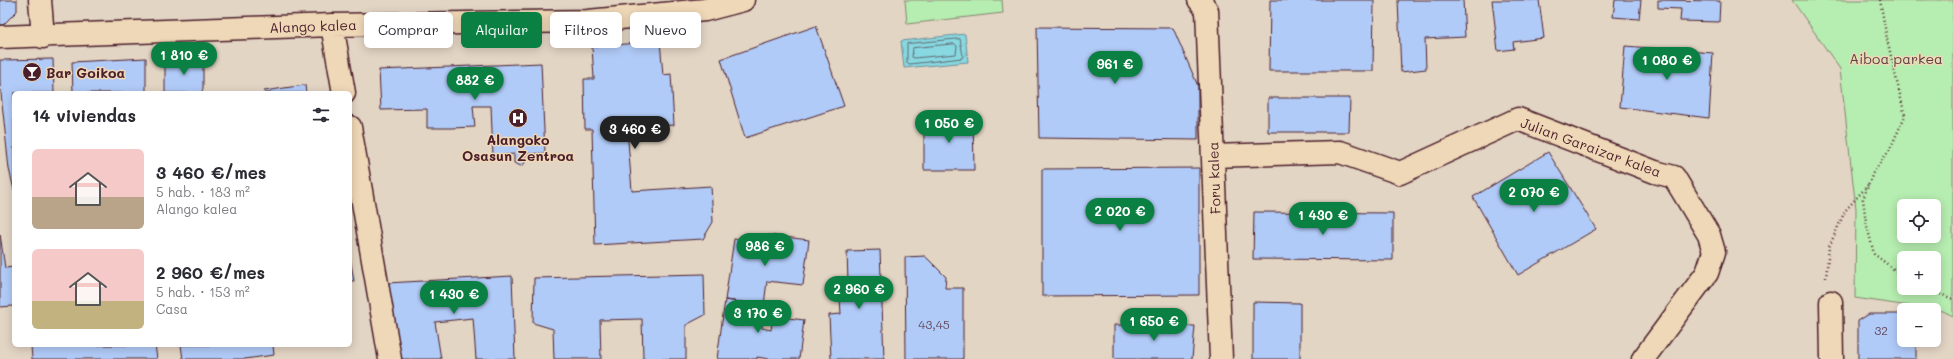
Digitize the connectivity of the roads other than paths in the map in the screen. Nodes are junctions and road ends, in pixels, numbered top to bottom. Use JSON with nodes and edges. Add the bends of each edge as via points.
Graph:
{"nodes":[{"id":1,"x":40,"y":0,"type":"edge"},
{"id":2,"x":744,"y":0,"type":"edge"},
{"id":3,"x":1199,"y":0,"type":"edge"},
{"id":4,"x":332,"y":25,"type":"junction"},
{"id":5,"x":0,"y":37,"type":"edge"},
{"id":6,"x":43,"y":37,"type":"junction"},
{"id":7,"x":344,"y":91,"type":"edge"},
{"id":8,"x":352,"y":139,"type":"edge"},
{"id":9,"x":1213,"y":156,"type":"junction"},
{"id":10,"x":1831,"y":302,"type":"road end"},
{"id":11,"x":390,"y":359,"type":"edge"},
{"id":12,"x":1221,"y":359,"type":"edge"},
{"id":13,"x":1642,"y":359,"type":"edge"},
{"id":14,"x":1832,"y":359,"type":"edge"}],
"edges":[{"from":1,"to":6,"type":"street"},
{"from":2,"to":4,"type":"street","name":"Alango kalea","via":[[705,10],[588,21]]},
{"from":3,"to":9,"type":"street","name":"Foru kalea","via":[[1207,10]]},
{"from":4,"to":6,"type":"street","name":"Alango kalea"},
{"from":4,"to":7,"type":"street"},
{"from":5,"to":6,"type":"street","name":"Alango kalea"},
{"from":8,"to":11,"type":"street"},
{"from":9,"to":12,"type":"street","name":"Foru kalea"},
{"from":9,"to":13,"type":"street","name":"Julian Garaizar kalea","via":[[1340,152],[1400,173],[1518,119],[1674,177],[1709,235],[1714,252],[1707,273]]},
{"from":10,"to":14,"type":"street"}]}
